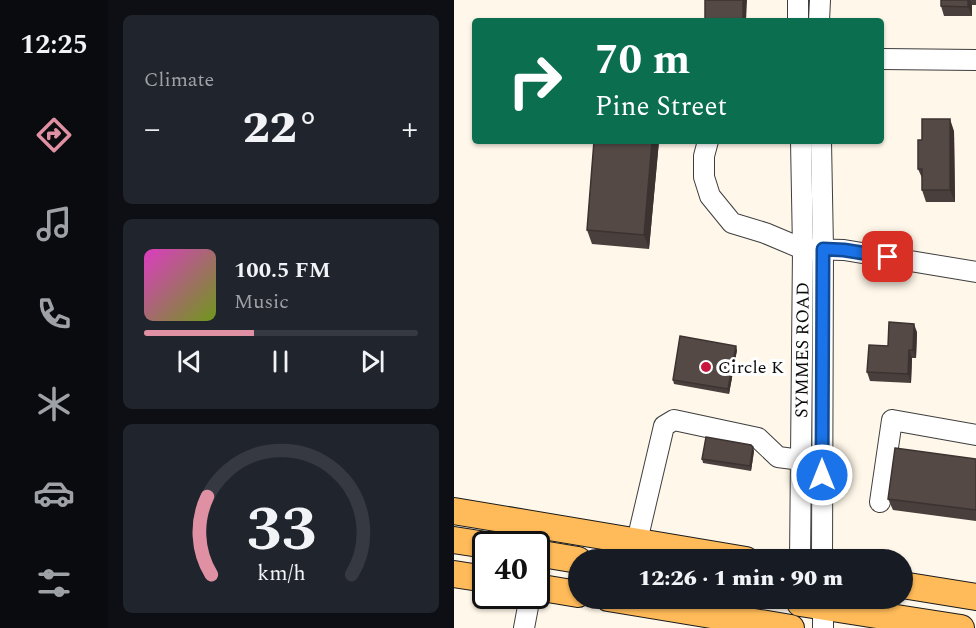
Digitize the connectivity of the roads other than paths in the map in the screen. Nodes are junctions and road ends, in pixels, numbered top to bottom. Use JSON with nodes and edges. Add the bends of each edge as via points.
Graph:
{"nodes":[{"id":1,"x":798,"y":0,"type":"edge"},
{"id":2,"x":820,"y":0,"type":"edge"},
{"id":3,"x":798,"y":18,"type":"edge"},
{"id":4,"x":819,"y":18,"type":"edge"},
{"id":5,"x":884,"y":59,"type":"edge"},
{"id":6,"x":976,"y":60,"type":"edge"},
{"id":7,"x":707,"y":144,"type":"edge"},
{"id":8,"x":801,"y":144,"type":"edge"},
{"id":9,"x":821,"y":144,"type":"edge"},
{"id":10,"x":813,"y":249,"type":"junction"},
{"id":11,"x":976,"y":272,"type":"edge"},
{"id":12,"x":976,"y":435,"type":"edge"},
{"id":13,"x":801,"y":460,"type":"junction"},
{"id":14,"x":880,"y":502,"type":"dead end"},
{"id":15,"x":454,"y":511,"type":"edge"},
{"id":16,"x":454,"y":540,"type":"edge"},
{"id":17,"x":637,"y":542,"type":"junction"},
{"id":18,"x":472,"y":543,"type":"edge"},
{"id":19,"x":679,"y":549,"type":"edge"},
{"id":20,"x":800,"y":549,"type":"edge"},
{"id":21,"x":822,"y":549,"type":"edge"},
{"id":22,"x":550,"y":555,"type":"edge"},
{"id":23,"x":568,"y":558,"type":"edge"},
{"id":24,"x":454,"y":574,"type":"edge"},
{"id":25,"x":472,"y":577,"type":"edge"},
{"id":26,"x":913,"y":587,"type":"edge"},
{"id":27,"x":550,"y":589,"type":"edge"},
{"id":28,"x":568,"y":592,"type":"edge"},
{"id":29,"x":976,"y":597,"type":"edge"},
{"id":30,"x":528,"y":609,"type":"edge"},
{"id":31,"x":675,"y":609,"type":"edge"},
{"id":32,"x":821,"y":609,"type":"edge"},
{"id":33,"x":524,"y":628,"type":"edge"},
{"id":34,"x":791,"y":628,"type":"edge"},
{"id":35,"x":961,"y":628,"type":"edge"}],
"edges":[{"from":1,"to":3,"type":"street"},
{"from":2,"to":4,"type":"street"},
{"from":5,"to":6,"type":"street"},
{"from":7,"to":10,"type":"street","via":[[704,177],[710,196],[732,223]]},
{"from":8,"to":10,"type":"street","name":"SYMMES ROAD"},
{"from":9,"to":10,"type":"street","name":"SYMMES ROAD"},
{"from":10,"to":11,"type":"street","via":[[844,250]]},
{"from":10,"to":13,"type":"street","name":"SYMMES ROAD"},
{"from":10,"to":21,"type":"street","name":"SYMMES ROAD"},
{"from":12,"to":14,"type":"street","via":[[892,420]]},
{"from":13,"to":17,"type":"street","via":[[778,458],[758,438],[674,420],[664,426]]},
{"from":13,"to":20,"type":"street","name":"SYMMES ROAD"},
{"from":15,"to":17,"type":"main road"},
{"from":16,"to":18,"type":"main road"},
{"from":17,"to":19,"type":"main road"},
{"from":22,"to":23,"type":"main road"},
{"from":24,"to":25,"type":"main road"},
{"from":26,"to":29,"type":"main road"},
{"from":27,"to":28,"type":"main road"},
{"from":30,"to":33,"type":"street"},
{"from":31,"to":34,"type":"main road"},
{"from":32,"to":35,"type":"main road"}]}
